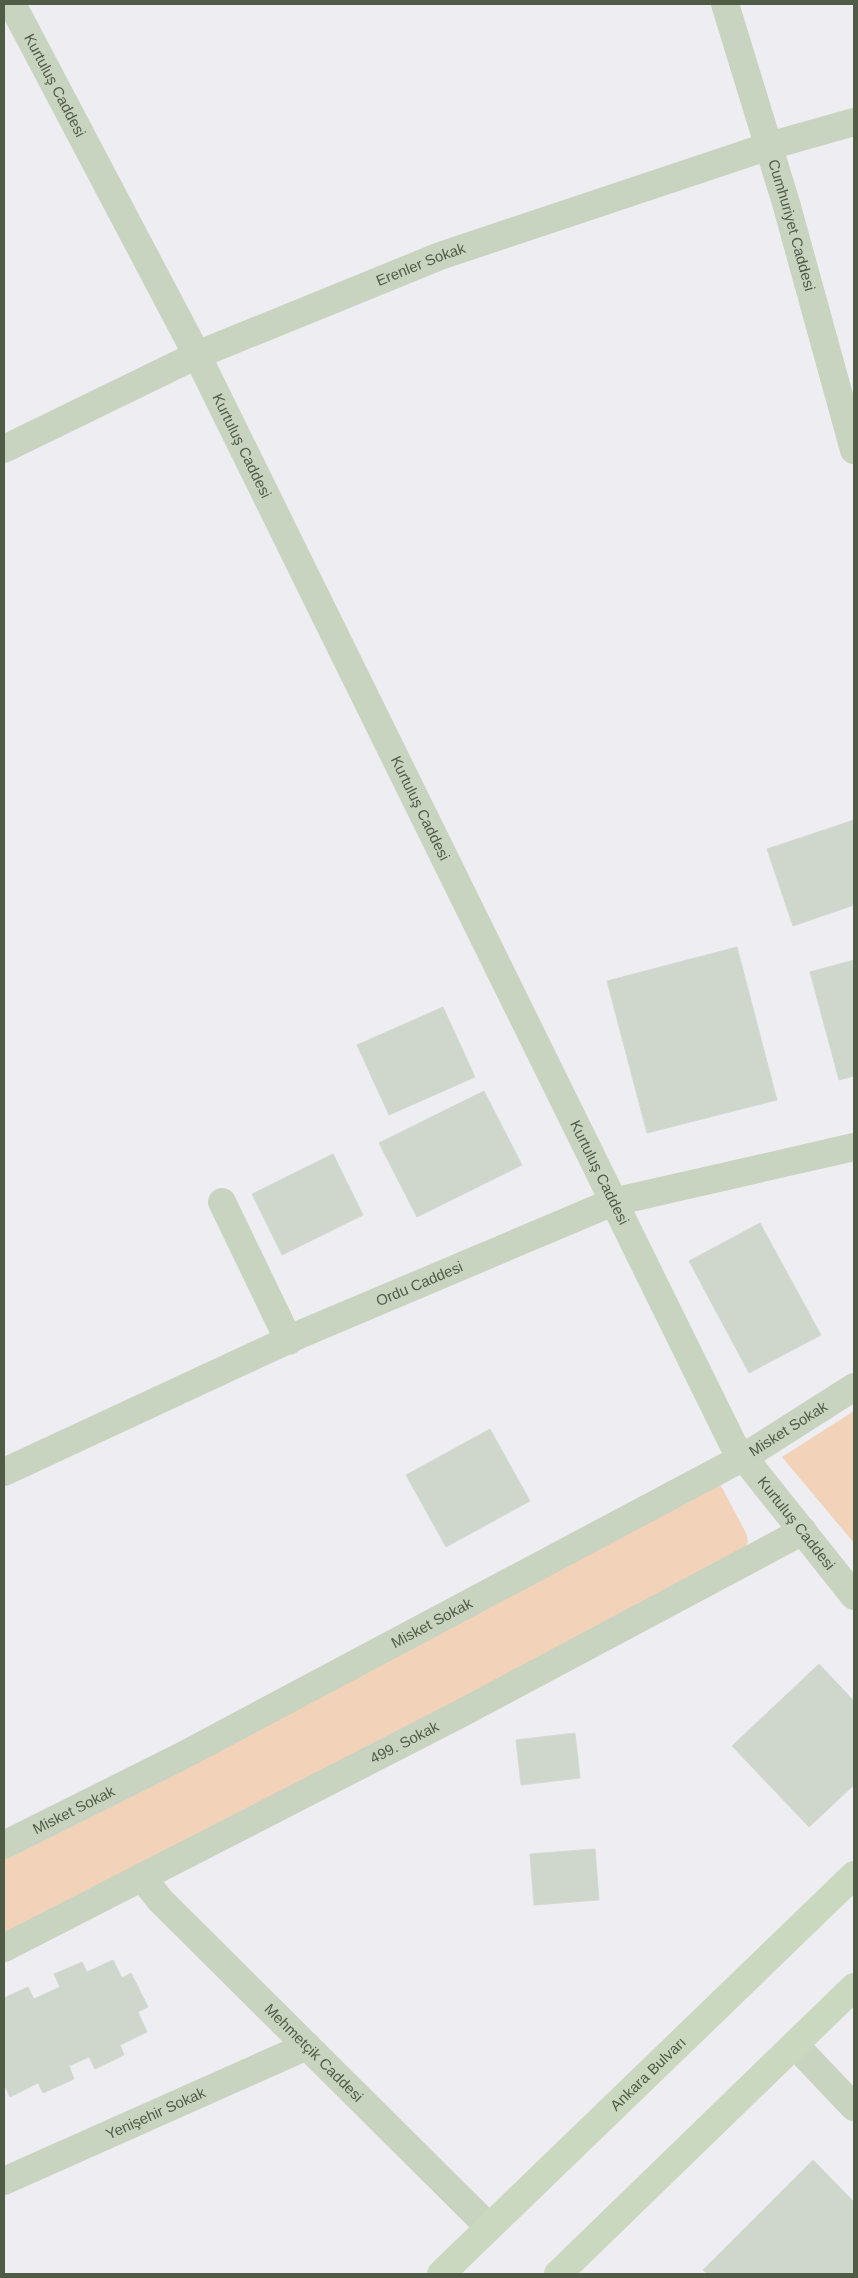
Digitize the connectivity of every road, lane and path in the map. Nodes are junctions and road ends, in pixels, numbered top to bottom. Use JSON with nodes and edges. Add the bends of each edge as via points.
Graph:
{"nodes":[{"id":1,"x":12,"y":4,"type":"edge"},
{"id":2,"x":724,"y":4,"type":"edge"},
{"id":3,"x":854,"y":122,"type":"edge"},
{"id":4,"x":769,"y":146,"type":"junction"},
{"id":5,"x":197,"y":355,"type":"junction"},
{"id":6,"x":4,"y":449,"type":"edge"},
{"id":7,"x":854,"y":450,"type":"edge"},
{"id":8,"x":854,"y":1147,"type":"edge"},
{"id":9,"x":222,"y":1202,"type":"dead end"},
{"id":10,"x":613,"y":1202,"type":"junction"},
{"id":11,"x":289,"y":1341,"type":"junction"},
{"id":12,"x":854,"y":1387,"type":"edge"},
{"id":13,"x":744,"y":1457,"type":"junction"},
{"id":14,"x":4,"y":1472,"type":"edge"},
{"id":15,"x":803,"y":1532,"type":"junction"},
{"id":16,"x":854,"y":1596,"type":"edge"},
{"id":17,"x":4,"y":1845,"type":"edge"},
{"id":18,"x":854,"y":1875,"type":"edge"},
{"id":19,"x":142,"y":1877,"type":"junction"},
{"id":20,"x":4,"y":1948,"type":"edge"},
{"id":21,"x":854,"y":1987,"type":"edge"},
{"id":22,"x":795,"y":2045,"type":"junction"},
{"id":23,"x":308,"y":2046,"type":"junction"},
{"id":24,"x":854,"y":2107,"type":"edge"},
{"id":25,"x":4,"y":2181,"type":"edge"},
{"id":26,"x":490,"y":2227,"type":"junction"},
{"id":27,"x":441,"y":2274,"type":"edge"},
{"id":28,"x":558,"y":2274,"type":"edge"}],
"edges":[{"from":1,"to":5,"type":"street","name":"Kurtuluş Caddesi"},
{"from":2,"to":4,"type":"street","name":"Cumhuriyet Caddesi"},
{"from":3,"to":4,"type":"street","name":"Erenler Sokak"},
{"from":4,"to":5,"type":"street","name":"Erenler Sokak","via":[[440,256]]},
{"from":4,"to":7,"type":"street","name":"Cumhuriyet Caddesi"},
{"from":5,"to":6,"type":"street","name":"Erenler Sokak"},
{"from":5,"to":10,"type":"street","name":"Kurtuluş Caddesi"},
{"from":8,"to":10,"type":"street","name":"Ordu Caddesi"},
{"from":9,"to":11,"type":"street"},
{"from":10,"to":11,"type":"street","name":"Ordu Caddesi"},
{"from":10,"to":13,"type":"street","name":"Kurtuluş Caddesi","via":[[734,1444]]},
{"from":11,"to":14,"type":"street","name":"Ordu Caddesi"},
{"from":12,"to":13,"type":"street","name":"Misket Sokak"},
{"from":13,"to":15,"type":"street","name":"Kurtuluş Caddesi"},
{"from":13,"to":17,"type":"street","name":"Misket Sokak","via":[[180,1757]]},
{"from":15,"to":16,"type":"street","name":"Kurtuluş Caddesi"},
{"from":15,"to":19,"type":"street","name":"499. Sokak"},
{"from":18,"to":26,"type":"main road","name":"Ankara Bulvarı"},
{"from":19,"to":20,"type":"street","name":"499. Sokak"},
{"from":19,"to":23,"type":"street","name":"Mehmetçik Caddesi","via":[[160,1900]]},
{"from":21,"to":22,"type":"main road"},
{"from":22,"to":24,"type":"street"},
{"from":22,"to":28,"type":"main road"},
{"from":23,"to":25,"type":"street","name":"Yenişehir Sokak"},
{"from":23,"to":26,"type":"street","name":"Mehmetçik Caddesi"},
{"from":26,"to":27,"type":"main road","name":"Ankara Bulvarı"}]}
